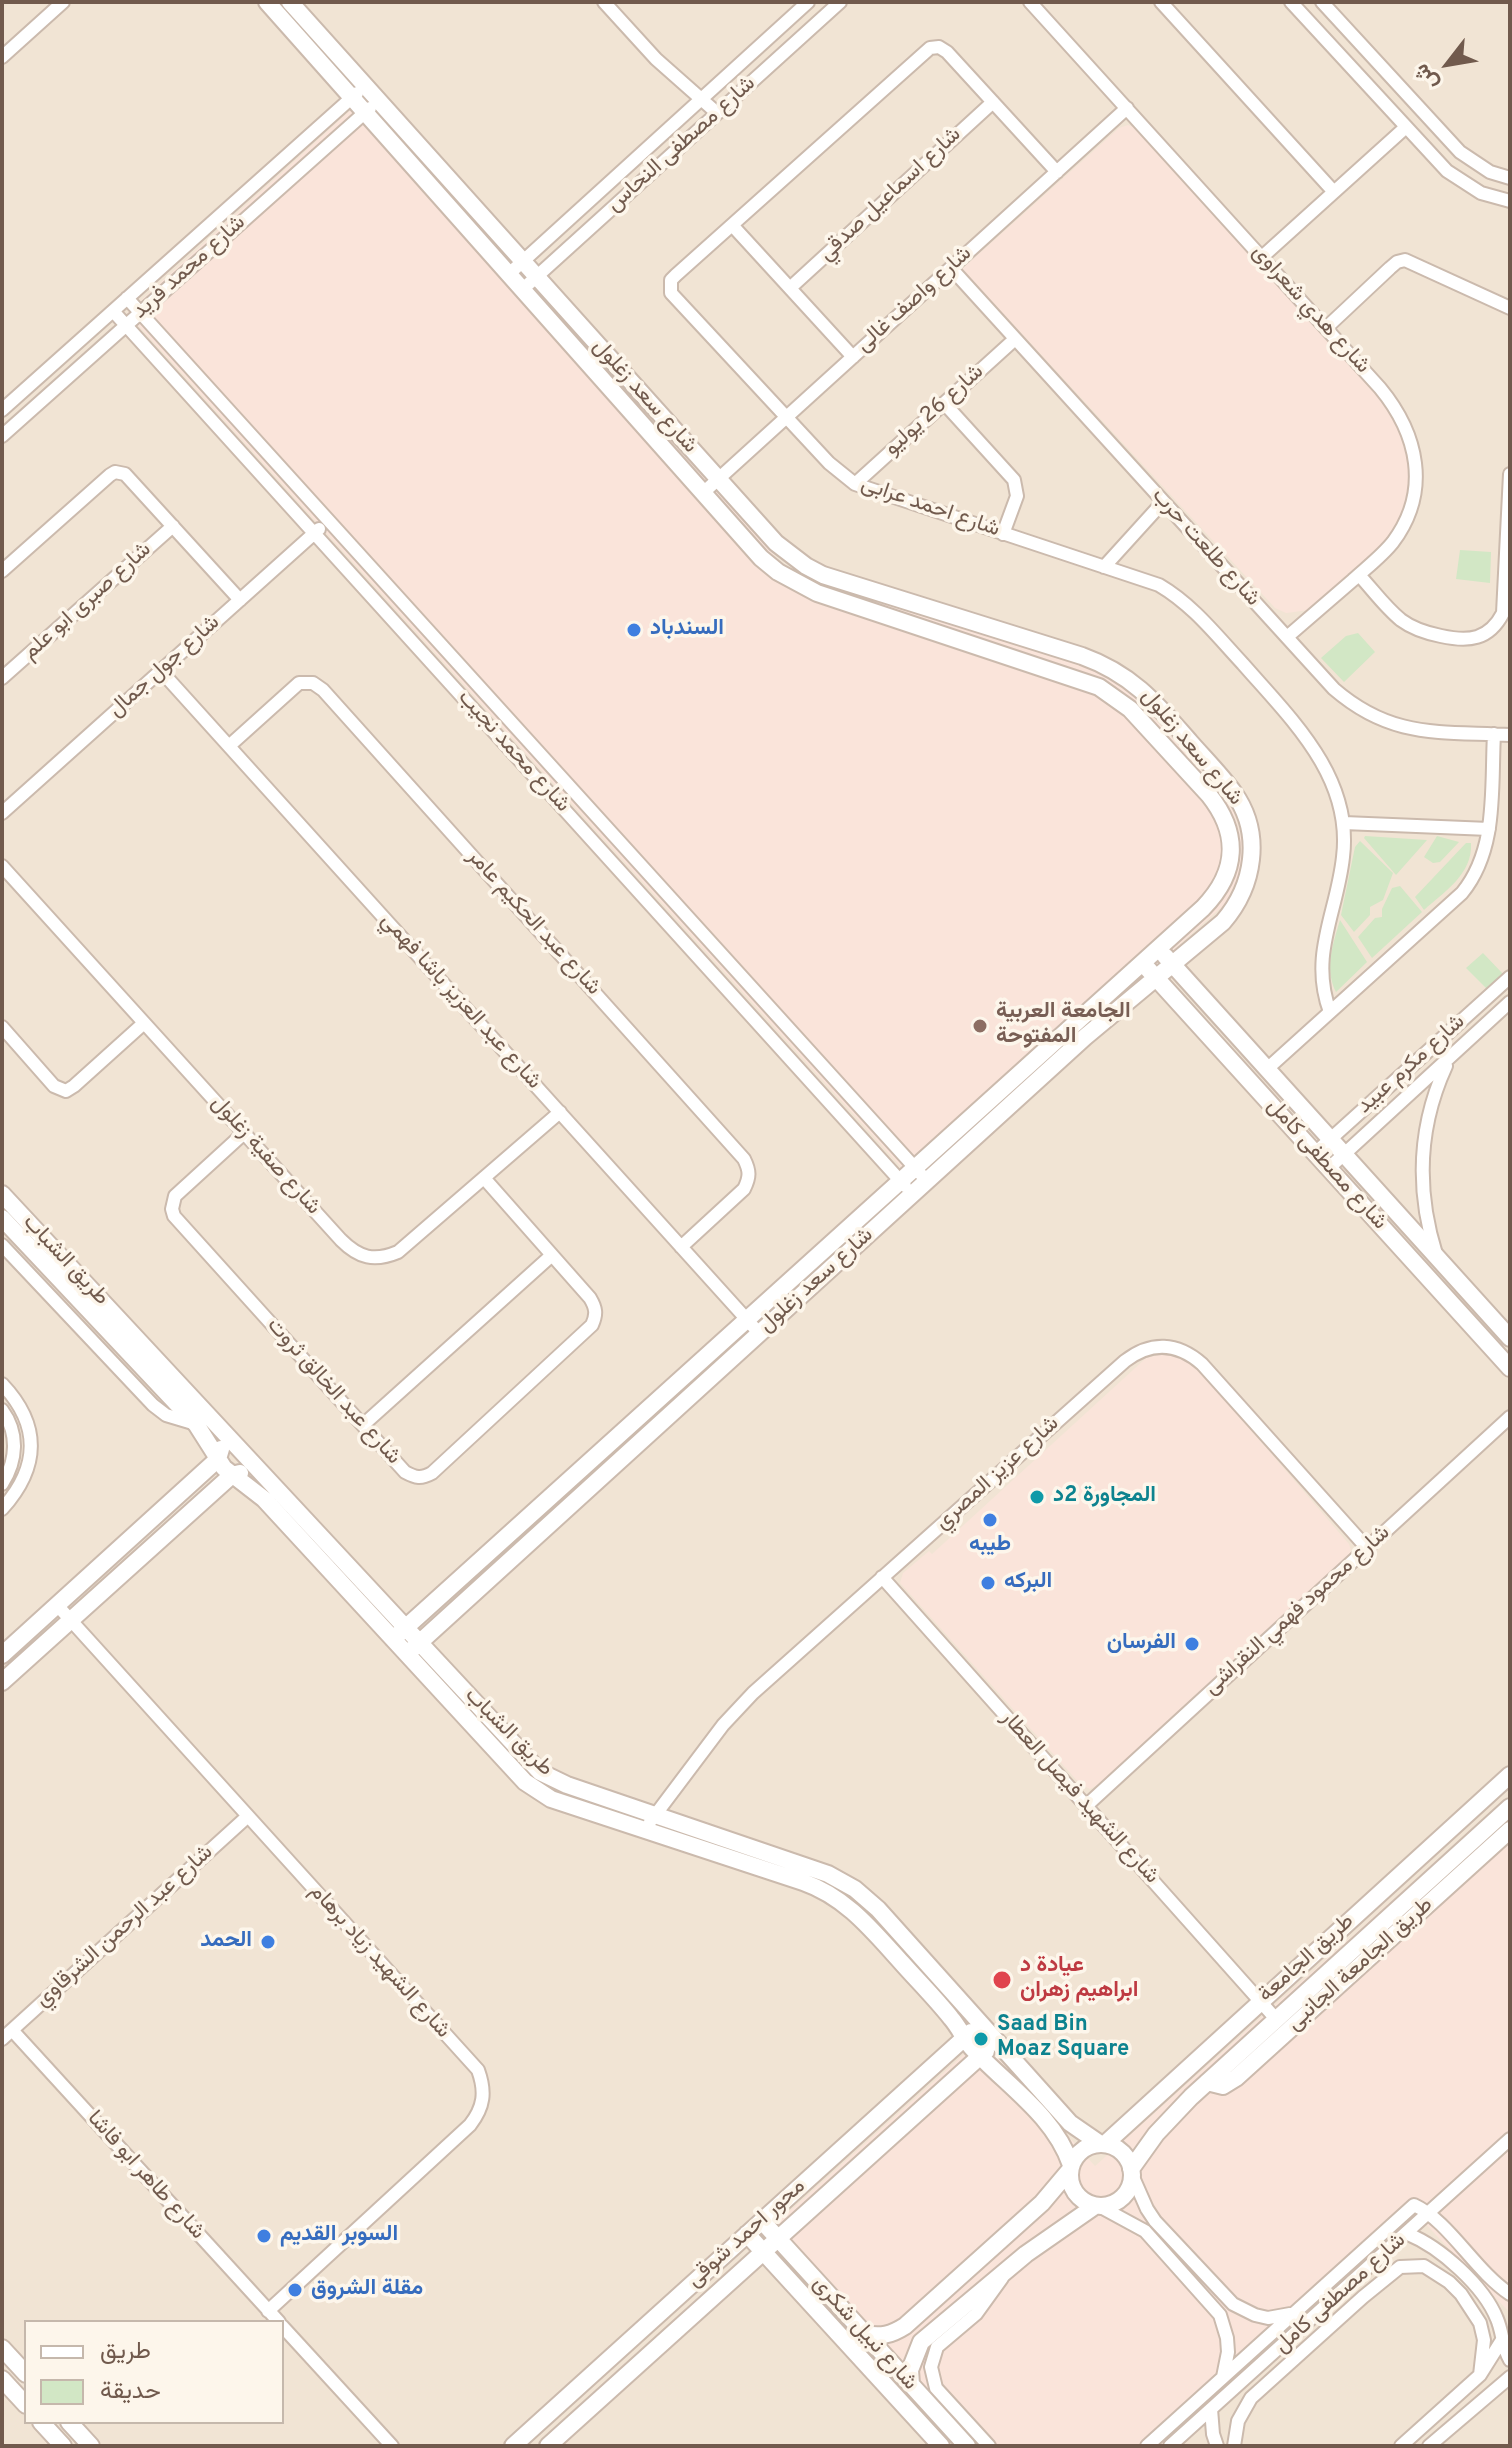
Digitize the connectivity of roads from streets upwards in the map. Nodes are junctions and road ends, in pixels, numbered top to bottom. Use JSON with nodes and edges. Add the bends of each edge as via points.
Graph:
{"nodes":[{"id":1,"x":63,"y":2,"type":"edge"},
{"id":2,"x":267,"y":2,"type":"edge"},
{"id":3,"x":290,"y":2,"type":"edge"},
{"id":4,"x":604,"y":2,"type":"edge"},
{"id":5,"x":808,"y":2,"type":"edge"},
{"id":6,"x":840,"y":2,"type":"edge"},
{"id":7,"x":1030,"y":2,"type":"edge"},
{"id":8,"x":1161,"y":2,"type":"edge"},
{"id":9,"x":1291,"y":2,"type":"edge"},
{"id":10,"x":1322,"y":3,"type":"edge"},
{"id":11,"x":1306,"y":18,"type":"junction"},
{"id":12,"x":2,"y":57,"type":"edge"},
{"id":13,"x":359,"y":91,"type":"junction"},
{"id":14,"x":701,"y":99,"type":"junction"},
{"id":15,"x":993,"y":102,"type":"junction"},
{"id":16,"x":372,"y":106,"type":"junction"},
{"id":17,"x":1127,"y":108,"type":"junction"},
{"id":18,"x":717,"y":113,"type":"junction"},
{"id":19,"x":1406,"y":127,"type":"junction"},
{"id":20,"x":1057,"y":172,"type":"junction"},
{"id":21,"x":1510,"y":178,"type":"edge"},
{"id":22,"x":1334,"y":192,"type":"junction"},
{"id":23,"x":1510,"y":201,"type":"edge"},
{"id":24,"x":732,"y":225,"type":"junction"},
{"id":25,"x":1262,"y":257,"type":"junction"},
{"id":26,"x":516,"y":267,"type":"junction"},
{"id":27,"x":951,"y":268,"type":"junction"},
{"id":28,"x":530,"y":283,"type":"junction"},
{"id":29,"x":790,"y":288,"type":"junction"},
{"id":30,"x":127,"y":298,"type":"junction"},
{"id":31,"x":1510,"y":308,"type":"edge"},
{"id":32,"x":113,"y":311,"type":"junction"},
{"id":33,"x":140,"y":313,"type":"junction"},
{"id":34,"x":126,"y":325,"type":"junction"},
{"id":35,"x":1326,"y":328,"type":"junction"},
{"id":36,"x":1015,"y":339,"type":"junction"},
{"id":37,"x":853,"y":357,"type":"junction"},
{"id":38,"x":944,"y":403,"type":"junction"},
{"id":39,"x":2,"y":410,"type":"edge"},
{"id":40,"x":787,"y":417,"type":"junction"},
{"id":41,"x":2,"y":436,"type":"edge"},
{"id":42,"x":1510,"y":474,"type":"edge"},
{"id":43,"x":718,"y":479,"type":"junction"},
{"id":44,"x":855,"y":484,"type":"junction"},
{"id":45,"x":704,"y":492,"type":"junction"},
{"id":46,"x":1163,"y":502,"type":"junction"},
{"id":47,"x":327,"y":522,"type":"junction"},
{"id":48,"x":173,"y":526,"type":"junction"},
{"id":49,"x":315,"y":533,"type":"junction"},
{"id":50,"x":1003,"y":534,"type":"junction"},
{"id":51,"x":1104,"y":567,"type":"junction"},
{"id":52,"x":2,"y":571,"type":"edge"},
{"id":53,"x":1359,"y":575,"type":"junction"},
{"id":54,"x":240,"y":600,"type":"junction"},
{"id":55,"x":1005,"y":631,"type":"junction"},
{"id":56,"x":1287,"y":637,"type":"junction"},
{"id":57,"x":1048,"y":645,"type":"junction"},
{"id":58,"x":999,"y":652,"type":"junction"},
{"id":59,"x":1038,"y":665,"type":"junction"},
{"id":60,"x":161,"y":671,"type":"junction"},
{"id":61,"x":2,"y":678,"type":"edge"},
{"id":62,"x":1494,"y":734,"type":"junction"},
{"id":63,"x":1510,"y":735,"type":"edge"},
{"id":64,"x":229,"y":746,"type":"junction"},
{"id":65,"x":2,"y":813,"type":"edge"},
{"id":66,"x":1344,"y":823,"type":"junction"},
{"id":67,"x":1489,"y":829,"type":"junction"},
{"id":68,"x":2,"y":866,"type":"edge"},
{"id":69,"x":1158,"y":948,"type":"junction"},
{"id":70,"x":1142,"y":962,"type":"junction"},
{"id":71,"x":1171,"y":964,"type":"junction"},
{"id":72,"x":735,"y":971,"type":"junction"},
{"id":73,"x":1155,"y":977,"type":"junction"},
{"id":74,"x":1510,"y":977,"type":"edge"},
{"id":75,"x":1187,"y":981,"type":"junction"},
{"id":76,"x":721,"y":983,"type":"junction"},
{"id":77,"x":1171,"y":995,"type":"junction"},
{"id":78,"x":1510,"y":1002,"type":"edge"},
{"id":79,"x":1330,"y":1012,"type":"junction"},
{"id":80,"x":144,"y":1023,"type":"junction"},
{"id":81,"x":2,"y":1027,"type":"edge"},
{"id":82,"x":1449,"y":1060,"type":"junction"},
{"id":83,"x":1267,"y":1069,"type":"junction"},
{"id":84,"x":560,"y":1112,"type":"junction"},
{"id":85,"x":244,"y":1133,"type":"junction"},
{"id":86,"x":1330,"y":1139,"type":"junction"},
{"id":87,"x":1315,"y":1153,"type":"junction"},
{"id":88,"x":1344,"y":1155,"type":"junction"},
{"id":89,"x":914,"y":1167,"type":"junction"},
{"id":90,"x":1329,"y":1168,"type":"junction"},
{"id":91,"x":484,"y":1178,"type":"junction"},
{"id":92,"x":900,"y":1180,"type":"junction"},
{"id":93,"x":927,"y":1181,"type":"junction"},
{"id":94,"x":2,"y":1194,"type":"edge"},
{"id":95,"x":912,"y":1194,"type":"junction"},
{"id":96,"x":2,"y":1218,"type":"edge"},
{"id":97,"x":2,"y":1245,"type":"edge"},
{"id":98,"x":681,"y":1247,"type":"junction"},
{"id":99,"x":552,"y":1255,"type":"junction"},
{"id":100,"x":1437,"y":1257,"type":"junction"},
{"id":101,"x":747,"y":1319,"type":"junction"},
{"id":102,"x":759,"y":1333,"type":"junction"},
{"id":103,"x":1510,"y":1338,"type":"edge"},
{"id":104,"x":1510,"y":1368,"type":"edge"},
{"id":105,"x":2,"y":1384,"type":"edge"},
{"id":106,"x":2,"y":1410,"type":"edge"},
{"id":107,"x":1510,"y":1417,"type":"edge"},
{"id":108,"x":196,"y":1424,"type":"junction"},
{"id":109,"x":363,"y":1425,"type":"junction"},
{"id":110,"x":236,"y":1442,"type":"junction"},
{"id":111,"x":251,"y":1458,"type":"junction"},
{"id":112,"x":218,"y":1459,"type":"junction"},
{"id":113,"x":232,"y":1475,"type":"junction"},
{"id":114,"x":2,"y":1484,"type":"edge"},
{"id":115,"x":2,"y":1509,"type":"edge"},
{"id":116,"x":1367,"y":1548,"type":"junction"},
{"id":117,"x":882,"y":1577,"type":"junction"},
{"id":118,"x":57,"y":1605,"type":"junction"},
{"id":119,"x":71,"y":1620,"type":"junction"},
{"id":120,"x":400,"y":1633,"type":"junction"},
{"id":121,"x":413,"y":1648,"type":"junction"},
{"id":122,"x":2,"y":1655,"type":"edge"},
{"id":123,"x":2,"y":1682,"type":"edge"},
{"id":124,"x":1510,"y":1775,"type":"edge"},
{"id":125,"x":1086,"y":1806,"type":"junction"},
{"id":126,"x":1510,"y":1807,"type":"edge"},
{"id":127,"x":656,"y":1815,"type":"junction"},
{"id":128,"x":248,"y":1816,"type":"junction"},
{"id":129,"x":644,"y":1830,"type":"junction"},
{"id":130,"x":1510,"y":1830,"type":"edge"},
{"id":131,"x":1364,"y":1908,"type":"junction"},
{"id":132,"x":1380,"y":1925,"type":"junction"},
{"id":133,"x":1260,"y":2001,"type":"junction"},
{"id":134,"x":1276,"y":2019,"type":"junction"},
{"id":135,"x":981,"y":2023,"type":"junction"},
{"id":136,"x":7,"y":2034,"type":"edge"},
{"id":137,"x":964,"y":2038,"type":"junction"},
{"id":138,"x":997,"y":2041,"type":"junction"},
{"id":139,"x":981,"y":2056,"type":"junction"},
{"id":140,"x":1207,"y":2082,"type":"junction"},
{"id":141,"x":1510,"y":2139,"type":"edge"},
{"id":142,"x":1102,"y":2144,"type":"junction"},
{"id":143,"x":1070,"y":2168,"type":"junction"},
{"id":144,"x":1131,"y":2172,"type":"junction"},
{"id":145,"x":1097,"y":2206,"type":"junction"},
{"id":146,"x":1429,"y":2215,"type":"junction"},
{"id":147,"x":762,"y":2221,"type":"junction"},
{"id":148,"x":747,"y":2234,"type":"junction"},
{"id":149,"x":1408,"y":2234,"type":"junction"},
{"id":150,"x":778,"y":2239,"type":"junction"},
{"id":151,"x":763,"y":2251,"type":"junction"},
{"id":152,"x":1006,"y":2270,"type":"junction"},
{"id":153,"x":1510,"y":2294,"type":"edge"},
{"id":154,"x":837,"y":2304,"type":"junction"},
{"id":155,"x":1242,"y":2310,"type":"junction"},
{"id":156,"x":268,"y":2311,"type":"junction"},
{"id":157,"x":1293,"y":2314,"type":"junction"},
{"id":158,"x":823,"y":2317,"type":"junction"},
{"id":159,"x":1510,"y":2318,"type":"edge"},
{"id":160,"x":276,"y":2320,"type":"edge"},
{"id":161,"x":905,"y":2326,"type":"junction"},
{"id":162,"x":1224,"y":2326,"type":"junction"},
{"id":163,"x":284,"y":2328,"type":"edge"},
{"id":164,"x":865,"y":2334,"type":"junction"},
{"id":165,"x":1502,"y":2337,"type":"junction"},
{"id":166,"x":921,"y":2342,"type":"junction"},
{"id":167,"x":2,"y":2348,"type":"edge"},
{"id":168,"x":1510,"y":2360,"type":"edge"},
{"id":169,"x":24,"y":2372,"type":"edge"},
{"id":170,"x":24,"y":2374,"type":"edge"},
{"id":171,"x":1480,"y":2375,"type":"junction"},
{"id":172,"x":1223,"y":2377,"type":"junction"},
{"id":173,"x":1510,"y":2377,"type":"edge"},
{"id":174,"x":5,"y":2383,"type":"edge"},
{"id":175,"x":911,"y":2385,"type":"junction"},
{"id":176,"x":1504,"y":2386,"type":"edge"},
{"id":177,"x":24,"y":2403,"type":"edge"},
{"id":178,"x":1211,"y":2409,"type":"junction"},
{"id":179,"x":43,"y":2424,"type":"edge"},
{"id":180,"x":71,"y":2424,"type":"edge"},
{"id":181,"x":1434,"y":2444,"type":"edge"},
{"id":182,"x":552,"y":2445,"type":"edge"},
{"id":183,"x":63,"y":2446,"type":"edge"},
{"id":184,"x":91,"y":2446,"type":"edge"},
{"id":185,"x":392,"y":2446,"type":"edge"},
{"id":186,"x":513,"y":2446,"type":"edge"},
{"id":187,"x":941,"y":2446,"type":"edge"},
{"id":188,"x":967,"y":2446,"type":"edge"},
{"id":189,"x":989,"y":2446,"type":"edge"},
{"id":190,"x":1147,"y":2446,"type":"edge"},
{"id":191,"x":1170,"y":2446,"type":"edge"},
{"id":192,"x":1217,"y":2446,"type":"edge"},
{"id":193,"x":1234,"y":2446,"type":"edge"},
{"id":194,"x":1401,"y":2446,"type":"edge"}],
"edges":[{"from":1,"to":12,"type":"street"},
{"from":2,"to":13,"type":"street","name":"شارع سعد زغلول"},
{"from":3,"to":13,"type":"street","name":"شارع سعد زغلول"},
{"from":4,"to":14,"type":"street"},
{"from":5,"to":14,"type":"street","name":"شارع مصطفى النحاس"},
{"from":6,"to":18,"type":"street","name":"شارع مصطفى النحاس"},
{"from":7,"to":17,"type":"street","name":"شارع هدي شعراوى"},
{"from":8,"to":22,"type":"street"},
{"from":9,"to":11,"type":"street"},
{"from":10,"to":11,"type":"street"},
{"from":10,"to":21,"type":"street","via":[[1460,152]]},
{"from":11,"to":19,"type":"street"},
{"from":13,"to":16,"type":"street","name":"شارع سعد زغلول"},
{"from":13,"to":30,"type":"street","name":"شارع محمد فريد"},
{"from":14,"to":18,"type":"street"},
{"from":14,"to":26,"type":"street","name":"شارع مصطفى النحاس"},
{"from":15,"to":20,"type":"street","name":"شارع احمد عرابى"},
{"from":15,"to":24,"type":"street","name":"شارع احمد عرابى","via":[[947,52],[930,48]]},
{"from":15,"to":29,"type":"street","name":"شارع اسماعيل صدقي"},
{"from":16,"to":26,"type":"street","name":"شارع سعد زغلول"},
{"from":16,"to":33,"type":"street","name":"شارع محمد فريد"},
{"from":17,"to":20,"type":"street","name":"شارع واصف غالى"},
{"from":17,"to":25,"type":"street","name":"شارع هدي شعراوى"},
{"from":18,"to":28,"type":"street","name":"شارع مصطفى النحاس"},
{"from":19,"to":22,"type":"street"},
{"from":19,"to":23,"type":"street","via":[[1463,183]]},
{"from":20,"to":27,"type":"street","name":"شارع واصف غالى"},
{"from":22,"to":25,"type":"street"},
{"from":24,"to":29,"type":"street"},
{"from":24,"to":40,"type":"street","name":"شارع احمد عرابى","via":[[671,280],[671,293]]},
{"from":25,"to":35,"type":"street","name":"شارع هدي شعراوى"},
{"from":26,"to":28,"type":"street","name":"شارع سعد زغلول"},
{"from":27,"to":36,"type":"street","name":"شارع طلعت حرب"},
{"from":27,"to":37,"type":"street","name":"شارع واصف غالى"},
{"from":28,"to":43,"type":"street","name":"شارع سعد زغلول"},
{"from":28,"to":45,"type":"street","name":"شارع سعد زغلول"},
{"from":29,"to":37,"type":"street"},
{"from":30,"to":32,"type":"street","name":"شارع محمد فريد"},
{"from":30,"to":33,"type":"street","name":"شارع محمد نجيب"},
{"from":31,"to":35,"type":"street","via":[[1405,260]]},
{"from":32,"to":34,"type":"street","name":"شارع محمد نجيب"},
{"from":32,"to":39,"type":"street","name":"شارع محمد فريد"},
{"from":33,"to":34,"type":"street","name":"شارع محمد فريد"},
{"from":33,"to":47,"type":"street","name":"شارع محمد نجيب"},
{"from":34,"to":41,"type":"street","name":"شارع محمد فريد"},
{"from":34,"to":49,"type":"street","name":"شارع محمد نجيب"},
{"from":35,"to":53,"type":"street","name":"شارع هدي شعراوى","via":[[1398,410],[1416,463],[1407,518],[1393,542]]},
{"from":36,"to":38,"type":"street","name":"شارع 26 يوليو"},
{"from":36,"to":46,"type":"street","name":"شارع طلعت حرب"},
{"from":37,"to":40,"type":"street","name":"شارع واصف غالى"},
{"from":38,"to":44,"type":"street","name":"شارع 26 يوليو"},
{"from":38,"to":50,"type":"street","via":[[1014,480],[1017,496]]},
{"from":40,"to":43,"type":"street","name":"شارع واصف غالى"},
{"from":40,"to":44,"type":"street","name":"شارع احمد عرابى"},
{"from":42,"to":53,"type":"street","via":[[1503,613],[1487,634],[1461,640],[1422,632],[1392,612]]},
{"from":43,"to":45,"type":"street","name":"شارع واصف غالى"},
{"from":43,"to":55,"type":"street","name":"شارع سعد زغلول","via":[[776,543],[806,566]]},
{"from":44,"to":50,"type":"street","name":"شارع احمد عرابى"},
{"from":45,"to":58,"type":"street","name":"شارع سعد زغلول","via":[[761,558],[797,584]]},
{"from":46,"to":51,"type":"street"},
{"from":46,"to":56,"type":"street","name":"شارع طلعت حرب"},
{"from":47,"to":49,"type":"street","name":"شارع جول جمال"},
{"from":47,"to":72,"type":"street","name":"شارع محمد نجيب"},
{"from":48,"to":52,"type":"street","via":[[125,474],[115,472]]},
{"from":48,"to":54,"type":"street"},
{"from":48,"to":61,"type":"street","name":"شارع صبرى ابو علم"},
{"from":49,"to":54,"type":"street","name":"شارع جول جمال"},
{"from":49,"to":76,"type":"street","name":"شارع محمد نجيب"},
{"from":50,"to":51,"type":"street","name":"شارع احمد عرابى"},
{"from":51,"to":66,"type":"street","name":"شارع احمد عرابى","via":[[1159,585],[1195,610],[1305,734],[1328,775]]},
{"from":53,"to":56,"type":"street","name":"شارع هدي شعراوى"},
{"from":54,"to":60,"type":"street","name":"شارع جول جمال"},
{"from":55,"to":57,"type":"street","name":"شارع سعد زغلول"},
{"from":55,"to":58,"type":"street"},
{"from":56,"to":62,"type":"street","name":"شارع طلعت حرب","via":[[1334,689],[1374,717],[1421,730]]},
{"from":57,"to":59,"type":"street"},
{"from":57,"to":71,"type":"street","name":"شارع سعد زغلول","via":[[1102,663],[1138,686],[1223,779],[1244,812],[1252,851],[1245,890],[1223,922]]},
{"from":58,"to":59,"type":"street","name":"شارع سعد زغلول"},
{"from":59,"to":69,"type":"street","name":"شارع سعد زغلول","via":[[1116,697],[1209,795],[1228,826],[1231,853],[1225,879],[1210,902]]},
{"from":60,"to":64,"type":"street","name":"شارع عبد العزيز باشا فهمي"},
{"from":60,"to":65,"type":"street","name":"شارع جول جمال"},
{"from":62,"to":63,"type":"street","name":"شارع طلعت حرب"},
{"from":62,"to":67,"type":"street"},
{"from":64,"to":84,"type":"street","name":"شارع عبد العزيز باشا فهمي"},
{"from":64,"to":98,"type":"street","name":"شارع عبد الحكيم عامر","via":[[299,683],[323,690],[744,1159],[749,1169],[744,1189]]},
{"from":66,"to":67,"type":"street"},
{"from":66,"to":79,"type":"street","name":"شارع احمد عرابى","via":[[1343,858],[1321,970]]},
{"from":67,"to":79,"type":"street","via":[[1482,864],[1462,893]]},
{"from":68,"to":80,"type":"street","name":"شارع صفية زغلول"},
{"from":69,"to":70,"type":"street","name":"شارع سعد زغلول"},
{"from":69,"to":71,"type":"street","name":"شارع مصطفى كامل"},
{"from":70,"to":73,"type":"street","name":"شارع مصطفى كامل"},
{"from":70,"to":89,"type":"street","name":"شارع سعد زغلول"},
{"from":71,"to":73,"type":"street","name":"شارع سعد زغلول"},
{"from":71,"to":75,"type":"street","name":"شارع مصطفى كامل"},
{"from":72,"to":76,"type":"street"},
{"from":72,"to":89,"type":"street","name":"شارع محمد نجيب"},
{"from":73,"to":77,"type":"street","name":"شارع مصطفى كامل"},
{"from":73,"to":93,"type":"street","name":"شارع سعد زغلول"},
{"from":74,"to":86,"type":"street","name":"شارع مكرم عبيد"},
{"from":75,"to":77,"type":"street"},
{"from":75,"to":83,"type":"street","name":"شارع مصطفى كامل"},
{"from":76,"to":92,"type":"street","name":"شارع محمد نجيب"},
{"from":77,"to":87,"type":"street","name":"شارع مصطفى كامل"},
{"from":78,"to":82,"type":"street","name":"شارع مكرم عبيد"},
{"from":79,"to":83,"type":"street"},
{"from":80,"to":81,"type":"street","via":[[66,1091],[54,1086]]},
{"from":80,"to":85,"type":"street","name":"شارع صفية زغلول"},
{"from":82,"to":88,"type":"street","name":"شارع مكرم عبيد"},
{"from":82,"to":100,"type":"street","via":[[1430,1107],[1422,1157],[1424,1208]]},
{"from":83,"to":86,"type":"street","name":"شارع مصطفى كامل"},
{"from":84,"to":91,"type":"street","name":"شارع صفية زغلول"},
{"from":84,"to":98,"type":"street","name":"شارع عبد العزيز باشا فهمي"},
{"from":85,"to":91,"type":"street","name":"شارع صفية زغلول","via":[[341,1240],[367,1258],[383,1259],[398,1252]]},
{"from":85,"to":109,"type":"street","name":"شارع عبد الخالق ثروت","via":[[175,1196],[174,1216]]},
{"from":86,"to":87,"type":"street","name":"شارع مكرم عبيد"},
{"from":86,"to":88,"type":"street","name":"شارع مصطفى كامل"},
{"from":87,"to":90,"type":"street","name":"شارع مصطفى كامل"},
{"from":88,"to":90,"type":"street","name":"شارع مكرم عبيد"},
{"from":88,"to":100,"type":"street","name":"شارع مصطفى كامل"},
{"from":89,"to":92,"type":"street","name":"شارع سعد زغلول"},
{"from":89,"to":93,"type":"street","name":"شارع محمد نجيب"},
{"from":90,"to":104,"type":"street","name":"شارع مصطفى كامل"},
{"from":91,"to":99,"type":"street","name":"شارع عبد الخالق ثروت"},
{"from":92,"to":95,"type":"street","name":"شارع محمد نجيب"},
{"from":92,"to":101,"type":"street","name":"شارع سعد زغلول"},
{"from":93,"to":95,"type":"street","name":"شارع سعد زغلول"},
{"from":94,"to":110,"type":"street","name":"طريق الشباب"},
{"from":95,"to":102,"type":"street","name":"شارع سعد زغلول"},
{"from":96,"to":108,"type":"street","name":"طريق الشباب"},
{"from":97,"to":108,"type":"street","via":[[153,1405]]},
{"from":98,"to":101,"type":"street","name":"شارع عبد العزيز باشا فهمي"},
{"from":99,"to":109,"type":"street"},
{"from":99,"to":109,"type":"street","name":"شارع عبد الخالق ثروت","via":[[596,1307],[592,1325],[432,1473],[423,1478],[405,1472]]},
{"from":100,"to":103,"type":"street","name":"شارع مصطفى كامل"},
{"from":101,"to":102,"type":"street","name":"شارع عبد العزيز باشا فهمي"},
{"from":101,"to":120,"type":"street","name":"شارع سعد زغلول"},
{"from":102,"to":121,"type":"street","name":"شارع سعد زغلول"},
{"from":105,"to":115,"type":"street","via":[[20,1405],[32,1448],[19,1490]]},
{"from":106,"to":114,"type":"street","via":[[15,1448]]},
{"from":107,"to":116,"type":"street","name":"شارع محمود فهمي النقراشى"},
{"from":108,"to":112,"type":"street","name":"طريق الشباب"},
{"from":110,"to":111,"type":"street","name":"طريق الشباب"},
{"from":110,"to":112,"type":"street","via":[[223,1446]]},
{"from":111,"to":113,"type":"street","via":[[245,1471]]},
{"from":111,"to":120,"type":"street","name":"طريق الشباب"},
{"from":112,"to":113,"type":"street","name":"طريق الشباب"},
{"from":112,"to":118,"type":"street"},
{"from":113,"to":119,"type":"street"},
{"from":113,"to":120,"type":"street","name":"طريق الشباب","via":[[264,1499]]},
{"from":116,"to":117,"type":"street","name":"شارع عزيز المصري","via":[[1202,1364],[1178,1348],[1154,1346],[1125,1361]]},
{"from":116,"to":125,"type":"street","name":"شارع محمود فهمي النقراشى"},
{"from":117,"to":125,"type":"street","name":"شارع الشهيد فيصل العطار"},
{"from":117,"to":127,"type":"street","name":"شارع عزيز المصري","via":[[740,1706]]},
{"from":118,"to":119,"type":"street","name":"شارع الشهيد زياد برهام"},
{"from":118,"to":122,"type":"street"},
{"from":119,"to":123,"type":"street"},
{"from":119,"to":128,"type":"street","name":"شارع الشهيد زياد برهام"},
{"from":120,"to":121,"type":"street","name":"طريق الشباب"},
{"from":121,"to":127,"type":"street","name":"طريق الشباب","via":[[540,1772]]},
{"from":121,"to":129,"type":"street","name":"طريق الشباب","via":[[514,1771],[537,1791]]},
{"from":124,"to":131,"type":"street","name":"طريق الجامعة"},
{"from":125,"to":133,"type":"street","name":"شارع الشهيد فيصل العطار"},
{"from":126,"to":132,"type":"street","name":"طريق الجامعة"},
{"from":127,"to":129,"type":"street","name":"شارع عزيز المصري"},
{"from":127,"to":135,"type":"street","name":"طريق الشباب","via":[[843,1881],[878,1909]]},
{"from":128,"to":136,"type":"street","name":"شارع عبد الرحمن الشرقاوي"},
{"from":128,"to":156,"type":"street","name":"شارع الشهيد زياد برهام","via":[[478,2070],[484,2099],[470,2125]]},
{"from":129,"to":137,"type":"street","name":"طريق الشباب","via":[[817,1887],[842,1901]]},
{"from":130,"to":140,"type":"street","name":"طريق الجامعة الجانبى","via":[[1236,2078],[1223,2086]]},
{"from":131,"to":132,"type":"street"},
{"from":131,"to":133,"type":"street","name":"طريق الجامعة"},
{"from":132,"to":134,"type":"street","name":"طريق الجامعة"},
{"from":133,"to":134,"type":"street","name":"شارع الشهيد فيصل العطار"},
{"from":133,"to":142,"type":"street","name":"طريق الجامعة"},
{"from":134,"to":140,"type":"street","name":"طريق الجامعة"},
{"from":135,"to":137,"type":"street","name":"محور احمد شوقى"},
{"from":135,"to":138,"type":"street","name":"طريق الشباب"},
{"from":136,"to":156,"type":"street","name":"شارع طاهر ابو فاشا"},
{"from":137,"to":139,"type":"street","name":"طريق الشباب"},
{"from":137,"to":147,"type":"street","name":"محور احمد شوقى"},
{"from":138,"to":139,"type":"street","name":"محور احمد شوقى"},
{"from":138,"to":142,"type":"street","name":"طريق الشباب","via":[[1070,2123]]},
{"from":139,"to":143,"type":"street","name":"طريق الشباب","via":[[1053,2131]]},
{"from":139,"to":150,"type":"street","name":"محور احمد شوقى"},
{"from":140,"to":144,"type":"street","name":"طريق الجامعة","via":[[1156,2134]]},
{"from":141,"to":146,"type":"street","name":"شارع مصطفى كامل"},
{"from":142,"to":143,"type":"street","via":[[1082,2150]]},
{"from":142,"to":144,"type":"street","via":[[1124,2154]]},
{"from":143,"to":145,"type":"street","via":[[1075,2194]]},
{"from":143,"to":161,"type":"street","via":[[1042,2203]]},
{"from":144,"to":145,"type":"street","via":[[1130,2187],[1121,2199]]},
{"from":144,"to":155,"type":"street","via":[[1155,2221]]},
{"from":145,"to":152,"type":"street"},
{"from":145,"to":162,"type":"street","via":[[1145,2231]]},
{"from":146,"to":149,"type":"street","name":"شارع مصطفى كامل"},
{"from":146,"to":153,"type":"street"},
{"from":146,"to":157,"type":"street","name":"شارع مصطفى كامل","via":[[1414,2205]]},
{"from":147,"to":148,"type":"street","name":"محور احمد شوقى"},
{"from":147,"to":150,"type":"street","name":"شارع نبيل شكرى"},
{"from":148,"to":151,"type":"street","name":"شارع نبيل شكرى"},
{"from":148,"to":186,"type":"street","name":"محور احمد شوقى"},
{"from":149,"to":165,"type":"street","via":[[1438,2250],[1470,2281],[1496,2315]]},
{"from":149,"to":178,"type":"street","name":"شارع مصطفى كامل"},
{"from":150,"to":151,"type":"street","name":"محور احمد شوقى"},
{"from":150,"to":154,"type":"street","name":"شارع نبيل شكرى"},
{"from":151,"to":158,"type":"street","name":"شارع نبيل شكرى"},
{"from":151,"to":182,"type":"street","name":"محور احمد شوقى"},
{"from":152,"to":166,"type":"street"},
{"from":152,"to":189,"type":"street","via":[[984,2306],[937,2347],[931,2367],[936,2388]]},
{"from":154,"to":158,"type":"street"},
{"from":154,"to":164,"type":"street","name":"شارع نبيل شكرى"},
{"from":155,"to":157,"type":"street","via":[[1268,2318]]},
{"from":155,"to":162,"type":"street"},
{"from":156,"to":160,"type":"street","name":"شارع طاهر ابو فاشا"},
{"from":157,"to":172,"type":"street","name":"شارع مصطفى كامل"},
{"from":158,"to":187,"type":"street","name":"شارع نبيل شكرى"},
{"from":159,"to":165,"type":"street"},
{"from":161,"to":164,"type":"street","via":[[893,2334]]},
{"from":161,"to":166,"type":"street","via":[[908,2336]]},
{"from":162,"to":172,"type":"street","via":[[1228,2352]]},
{"from":163,"to":185,"type":"street","name":"شارع طاهر ابو فاشا"},
{"from":164,"to":175,"type":"street","name":"شارع نبيل شكرى"},
{"from":165,"to":168,"type":"street"},
{"from":165,"to":171,"type":"street"},
{"from":166,"to":175,"type":"street","via":[[910,2370]]},
{"from":167,"to":169,"type":"street"},
{"from":170,"to":174,"type":"street"},
{"from":171,"to":193,"type":"street","via":[[1484,2340],[1480,2323],[1461,2294],[1424,2266],[1400,2267],[1251,2398],[1238,2421]]},
{"from":171,"to":194,"type":"street"},
{"from":172,"to":190,"type":"street","name":"شارع مصطفى كامل"},
{"from":173,"to":176,"type":"street"},
{"from":174,"to":177,"type":"street"},
{"from":175,"to":188,"type":"street","name":"شارع نبيل شكرى"},
{"from":176,"to":181,"type":"street"},
{"from":178,"to":191,"type":"street","name":"شارع مصطفى كامل"},
{"from":178,"to":192,"type":"street"},
{"from":179,"to":183,"type":"street"},
{"from":180,"to":184,"type":"street"}]}
